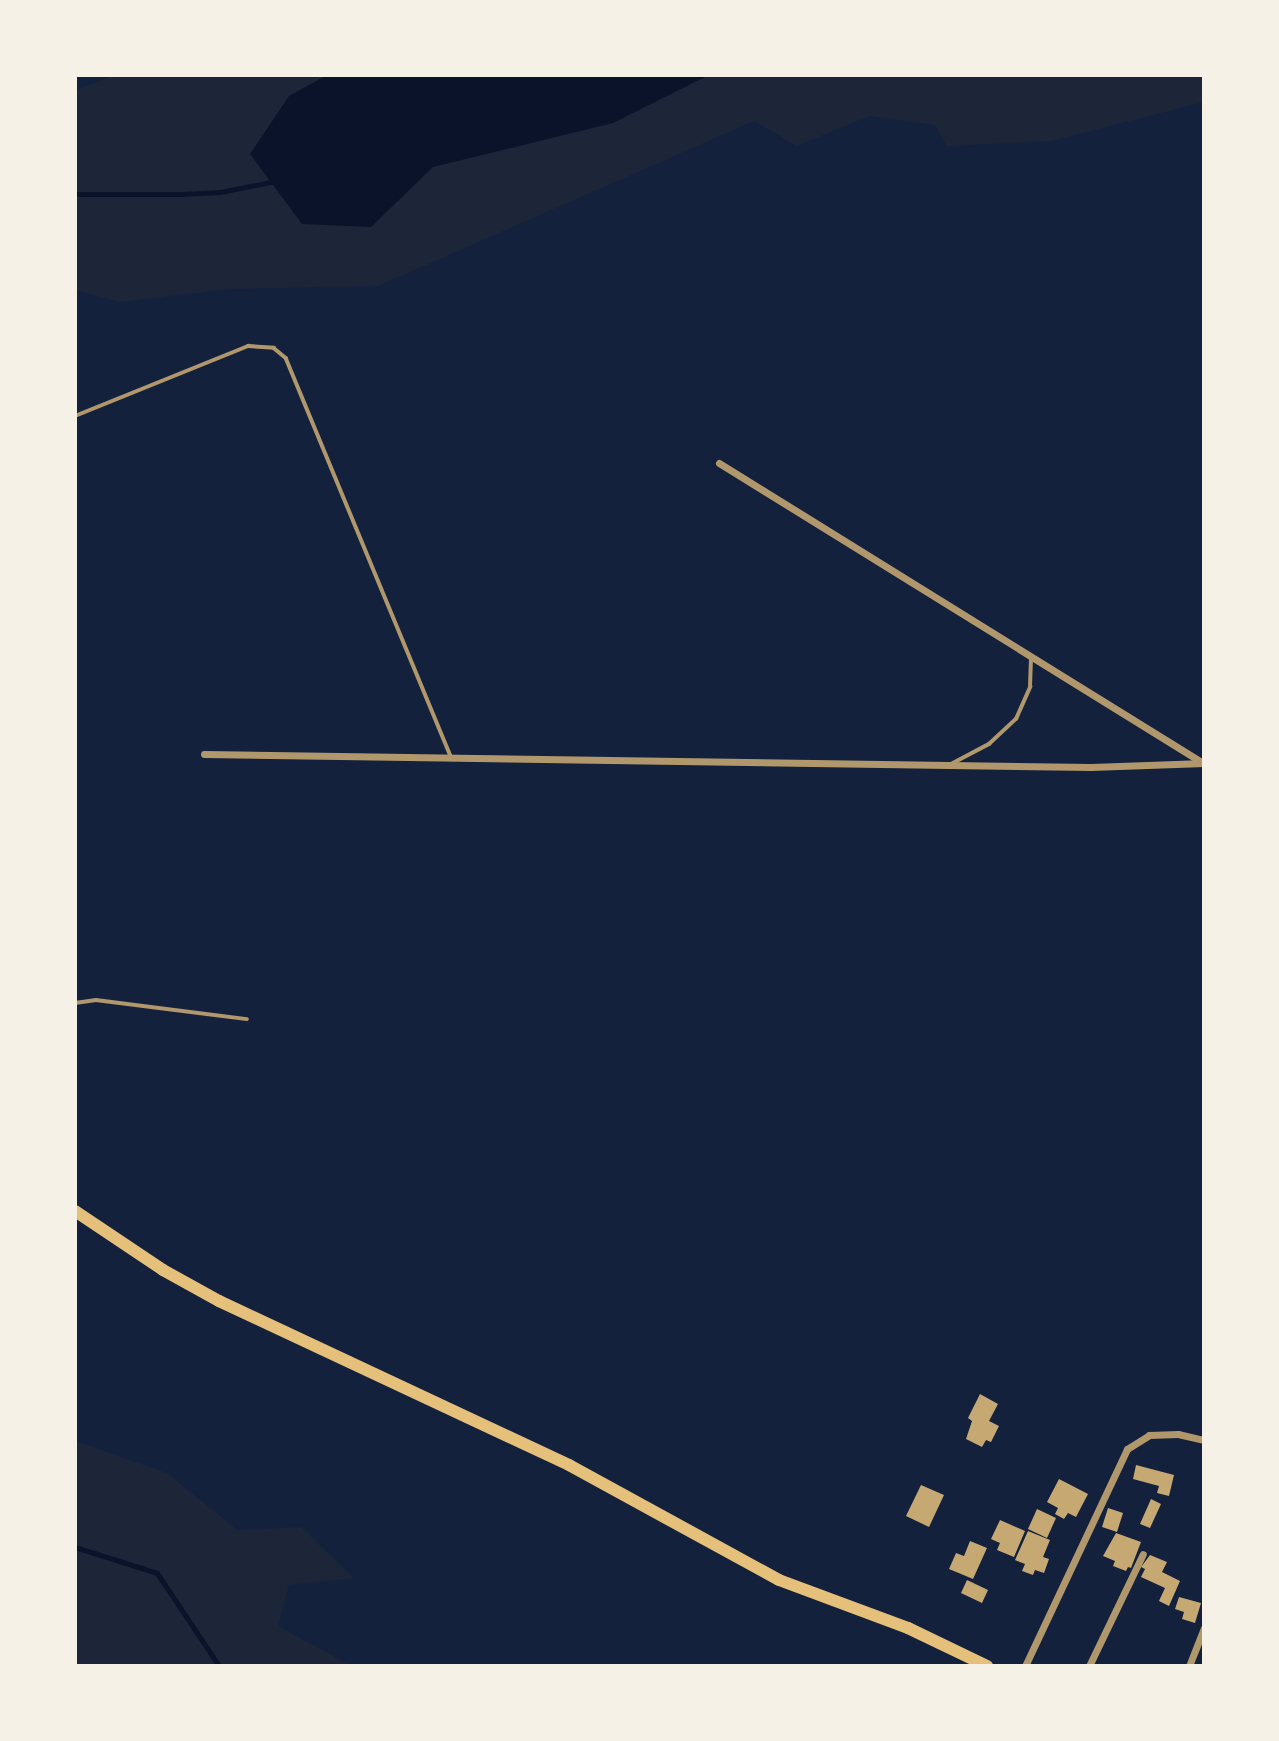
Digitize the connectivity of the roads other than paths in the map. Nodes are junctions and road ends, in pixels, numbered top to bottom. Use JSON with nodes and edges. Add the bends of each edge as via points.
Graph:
{"nodes":[{"id":1,"x":75,"y":416,"type":"edge"},
{"id":2,"x":719,"y":463,"type":"dead end"},
{"id":3,"x":1031,"y":655,"type":"junction"},
{"id":4,"x":204,"y":754,"type":"dead end"},
{"id":5,"x":451,"y":756,"type":"junction"},
{"id":6,"x":1204,"y":763,"type":"edge"},
{"id":7,"x":948,"y":765,"type":"junction"},
{"id":8,"x":75,"y":1003,"type":"edge"},
{"id":9,"x":247,"y":1019,"type":"dead end"},
{"id":10,"x":75,"y":1211,"type":"edge"},
{"id":11,"x":1204,"y":1440,"type":"edge"},
{"id":12,"x":1143,"y":1554,"type":"dead end"},
{"id":13,"x":1204,"y":1628,"type":"edge"},
{"id":14,"x":987,"y":1666,"type":"edge"},
{"id":15,"x":1025,"y":1666,"type":"edge"},
{"id":16,"x":1089,"y":1666,"type":"edge"},
{"id":17,"x":1189,"y":1666,"type":"edge"}],
"edges":[{"from":1,"to":5,"type":"lane","via":[[248,346],[274,348],[286,358]]},
{"from":2,"to":3,"type":"street"},
{"from":3,"to":6,"type":"street"},
{"from":3,"to":7,"type":"lane","via":[[1030,688],[1016,719],[989,744]]},
{"from":4,"to":5,"type":"street"},
{"from":5,"to":7,"type":"street"},
{"from":6,"to":7,"type":"street"},
{"from":8,"to":9,"type":"lane","via":[[96,1000]]},
{"from":10,"to":14,"type":"main road","via":[[219,1301],[536,1448],[779,1580],[908,1628]]},
{"from":11,"to":15,"type":"street","via":[[1178,1434],[1149,1435],[1127,1449]]},
{"from":12,"to":16,"type":"street"},
{"from":13,"to":17,"type":"street"}]}
